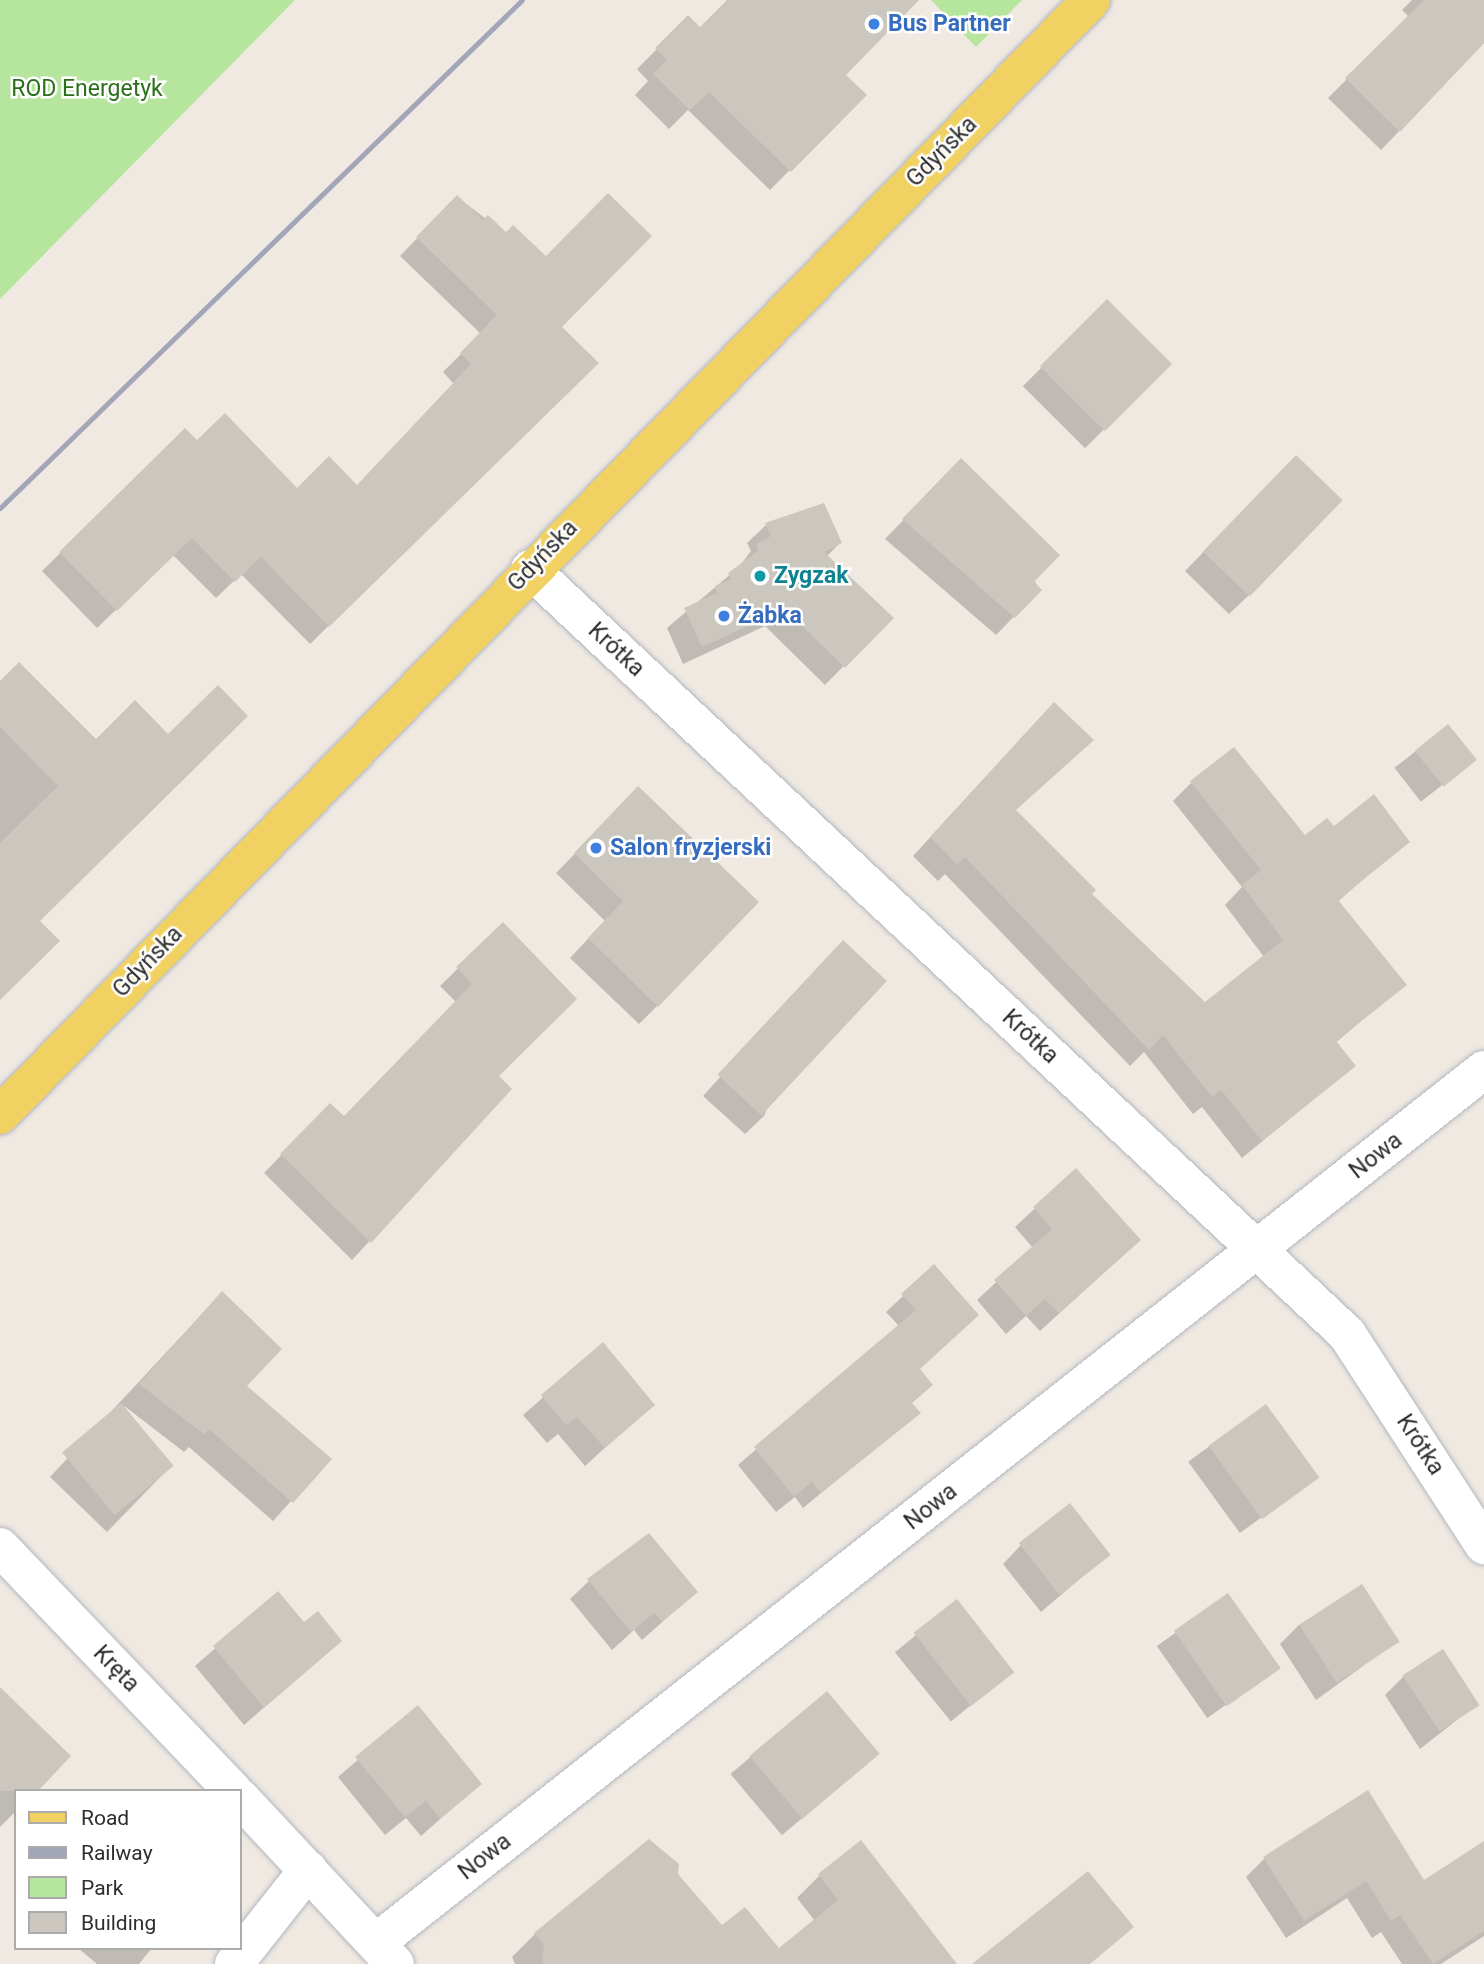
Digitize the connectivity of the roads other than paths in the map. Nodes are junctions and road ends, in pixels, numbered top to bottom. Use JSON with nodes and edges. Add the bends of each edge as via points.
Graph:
{"nodes":[{"id":1,"x":1091,"y":0,"type":"edge"},
{"id":2,"x":530,"y":569,"type":"junction"},
{"id":3,"x":1484,"y":1070,"type":"edge"},
{"id":4,"x":0,"y":1115,"type":"edge"},
{"id":5,"x":1258,"y":1250,"type":"junction"},
{"id":6,"x":1484,"y":1545,"type":"edge"},
{"id":7,"x":0,"y":1547,"type":"edge"},
{"id":8,"x":231,"y":1789,"type":"edge"},
{"id":9,"x":242,"y":1800,"type":"edge"},
{"id":10,"x":308,"y":1870,"type":"junction"},
{"id":11,"x":386,"y":1953,"type":"edge"},
{"id":12,"x":234,"y":1964,"type":"edge"}],
"edges":[{"from":1,"to":2,"type":"main road","name":"Gdyńska"},
{"from":2,"to":4,"type":"main road","name":"Gdyńska"},
{"from":2,"to":5,"type":"street","name":"Krótka"},
{"from":3,"to":5,"type":"street","name":"Nowa"},
{"from":5,"to":6,"type":"street","name":"Krótka","via":[[1347,1334]]},
{"from":5,"to":11,"type":"street","name":"Nowa"},
{"from":7,"to":8,"type":"street","name":"Kręta"},
{"from":9,"to":10,"type":"street"},
{"from":10,"to":11,"type":"street"},
{"from":10,"to":12,"type":"street"}]}
